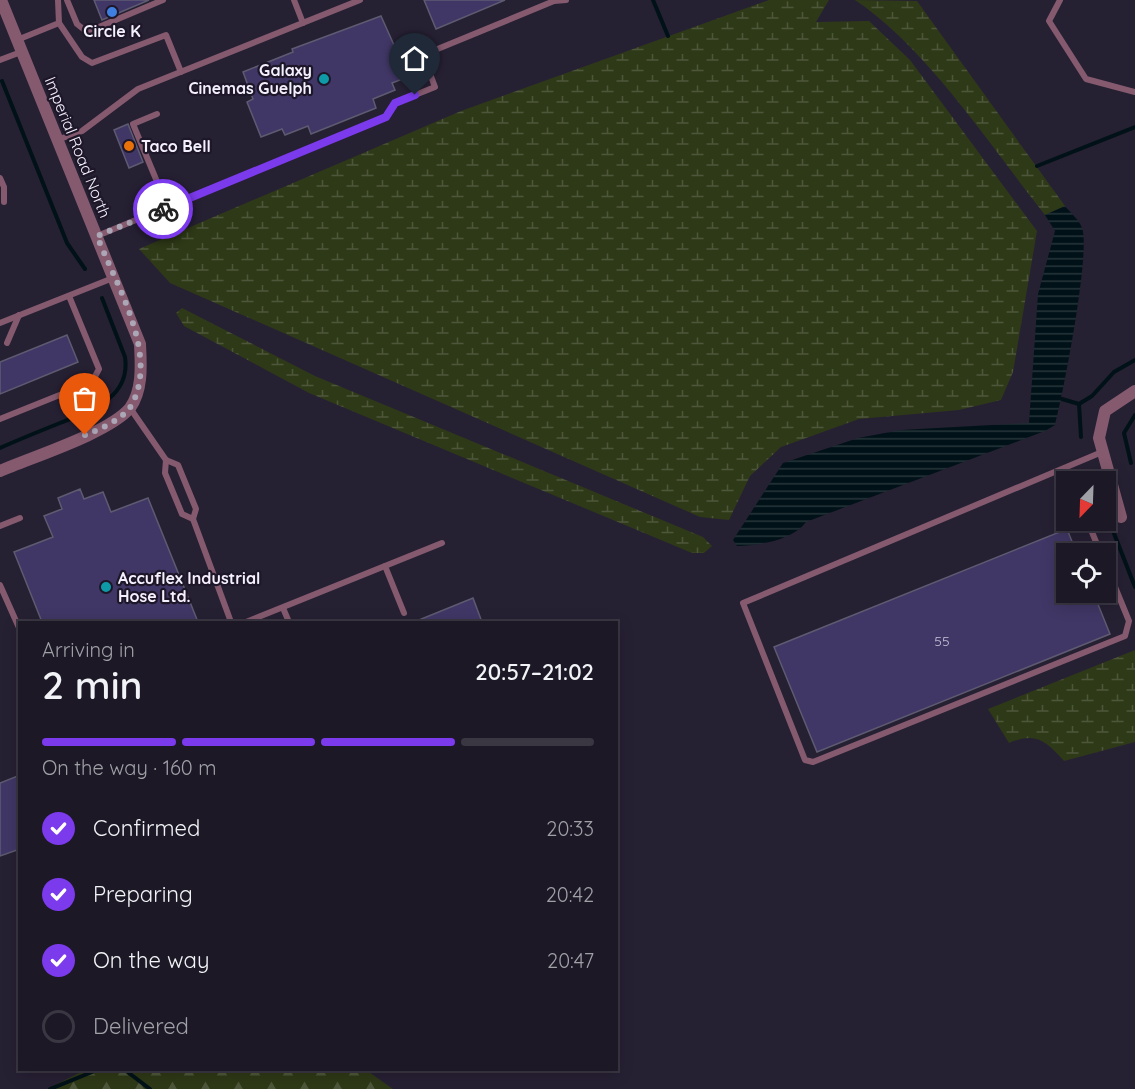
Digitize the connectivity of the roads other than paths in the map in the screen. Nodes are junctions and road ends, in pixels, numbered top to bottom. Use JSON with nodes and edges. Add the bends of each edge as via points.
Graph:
{"nodes":[{"id":1,"x":1,"y":0,"type":"edge"},
{"id":2,"x":58,"y":0,"type":"edge"},
{"id":3,"x":67,"y":0,"type":"edge"},
{"id":4,"x":163,"y":0,"type":"edge"},
{"id":5,"x":294,"y":0,"type":"edge"},
{"id":6,"x":360,"y":0,"type":"edge"},
{"id":7,"x":566,"y":0,"type":"edge"},
{"id":8,"x":1060,"y":0,"type":"edge"},
{"id":9,"x":59,"y":23,"type":"junction"},
{"id":10,"x":303,"y":23,"type":"junction"},
{"id":11,"x":20,"y":46,"type":"junction"},
{"id":12,"x":0,"y":60,"type":"edge"},
{"id":13,"x":181,"y":72,"type":"junction"},
{"id":14,"x":1135,"y":92,"type":"edge"},
{"id":15,"x":157,"y":114,"type":"dead end"},
{"id":16,"x":57,"y":140,"type":"junction"},
{"id":17,"x":0,"y":178,"type":"edge"},
{"id":18,"x":4,"y":202,"type":"dead end"},
{"id":19,"x":168,"y":208,"type":"junction"},
{"id":20,"x":97,"y":236,"type":"junction"},
{"id":21,"x":114,"y":278,"type":"junction"},
{"id":22,"x":69,"y":296,"type":"junction"},
{"id":23,"x":19,"y":315,"type":"junction"},
{"id":24,"x":0,"y":323,"type":"edge"},
{"id":25,"x":7,"y":343,"type":"dead end"},
{"id":26,"x":1135,"y":392,"type":"edge"},
{"id":27,"x":130,"y":407,"type":"junction"},
{"id":28,"x":0,"y":419,"type":"edge"},
{"id":29,"x":1103,"y":451,"type":"junction"},
{"id":30,"x":166,"y":460,"type":"junction"},
{"id":31,"x":1065,"y":468,"type":"junction"},
{"id":32,"x":0,"y":471,"type":"edge"},
{"id":33,"x":1066,"y":471,"type":"edge"},
{"id":34,"x":1121,"y":517,"type":"dead end"},
{"id":35,"x":20,"y":518,"type":"dead end"},
{"id":36,"x":193,"y":519,"type":"junction"},
{"id":37,"x":0,"y":526,"type":"edge"},
{"id":38,"x":442,"y":543,"type":"dead end"},
{"id":39,"x":385,"y":566,"type":"junction"},
{"id":40,"x":0,"y":585,"type":"edge"},
{"id":41,"x":1116,"y":589,"type":"edge"},
{"id":42,"x":283,"y":608,"type":"junction"},
{"id":43,"x":404,"y":613,"type":"dead end"},
{"id":44,"x":259,"y":620,"type":"edge"},
{"id":45,"x":231,"y":621,"type":"edge"},
{"id":46,"x":289,"y":621,"type":"edge"},
{"id":47,"x":18,"y":626,"type":"edge"}],
"edges":[{"from":1,"to":11,"type":"street","name":"Imperial Road North"},
{"from":2,"to":9,"type":"lane"},
{"from":3,"to":4,"type":"lane","via":[[77,24],[87,32]]},
{"from":5,"to":10,"type":"lane"},
{"from":6,"to":10,"type":"lane"},
{"from":7,"to":19,"type":"lane","via":[[554,1],[423,55],[435,87],[395,103],[386,117]]},
{"from":8,"to":14,"type":"lane","via":[[1049,21],[1086,79]]},
{"from":9,"to":11,"type":"lane"},
{"from":9,"to":13,"type":"lane","via":[[82,57],[92,63],[166,35]]},
{"from":10,"to":13,"type":"lane"},
{"from":11,"to":12,"type":"lane"},
{"from":11,"to":16,"type":"street","name":"Imperial Road North"},
{"from":13,"to":16,"type":"lane","via":[[127,95],[82,131]]},
{"from":15,"to":19,"type":"lane","via":[[133,124]]},
{"from":16,"to":20,"type":"street","name":"Imperial Road North"},
{"from":17,"to":18,"type":"lane"},
{"from":19,"to":20,"type":"lane"},
{"from":20,"to":21,"type":"street","name":"Imperial Road North"},
{"from":21,"to":22,"type":"lane"},
{"from":21,"to":27,"type":"street","name":"Imperial Road North","via":[[140,344],[141,379]]},
{"from":22,"to":23,"type":"lane"},
{"from":22,"to":28,"type":"lane","via":[[99,369],[97,376],[92,382]]},
{"from":23,"to":24,"type":"lane"},
{"from":23,"to":25,"type":"lane"},
{"from":26,"to":29,"type":"street","via":[[1106,411],[1099,438]]},
{"from":27,"to":30,"type":"lane"},
{"from":27,"to":32,"type":"street","via":[[106,426]]},
{"from":29,"to":31,"type":"lane"},
{"from":29,"to":34,"type":"street"},
{"from":30,"to":36,"type":"lane","via":[[165,472],[182,513]]},
{"from":30,"to":36,"type":"lane","via":[[178,465],[196,509]]},
{"from":31,"to":33,"type":"lane"},
{"from":31,"to":41,"type":"lane","via":[[743,603],[805,760],[813,762],[1125,636],[1129,621]]},
{"from":35,"to":37,"type":"lane"},
{"from":36,"to":45,"type":"lane"},
{"from":38,"to":39,"type":"lane"},
{"from":39,"to":42,"type":"lane"},
{"from":39,"to":43,"type":"lane"},
{"from":40,"to":47,"type":"lane"},
{"from":42,"to":44,"type":"lane"},
{"from":42,"to":46,"type":"lane"}]}
